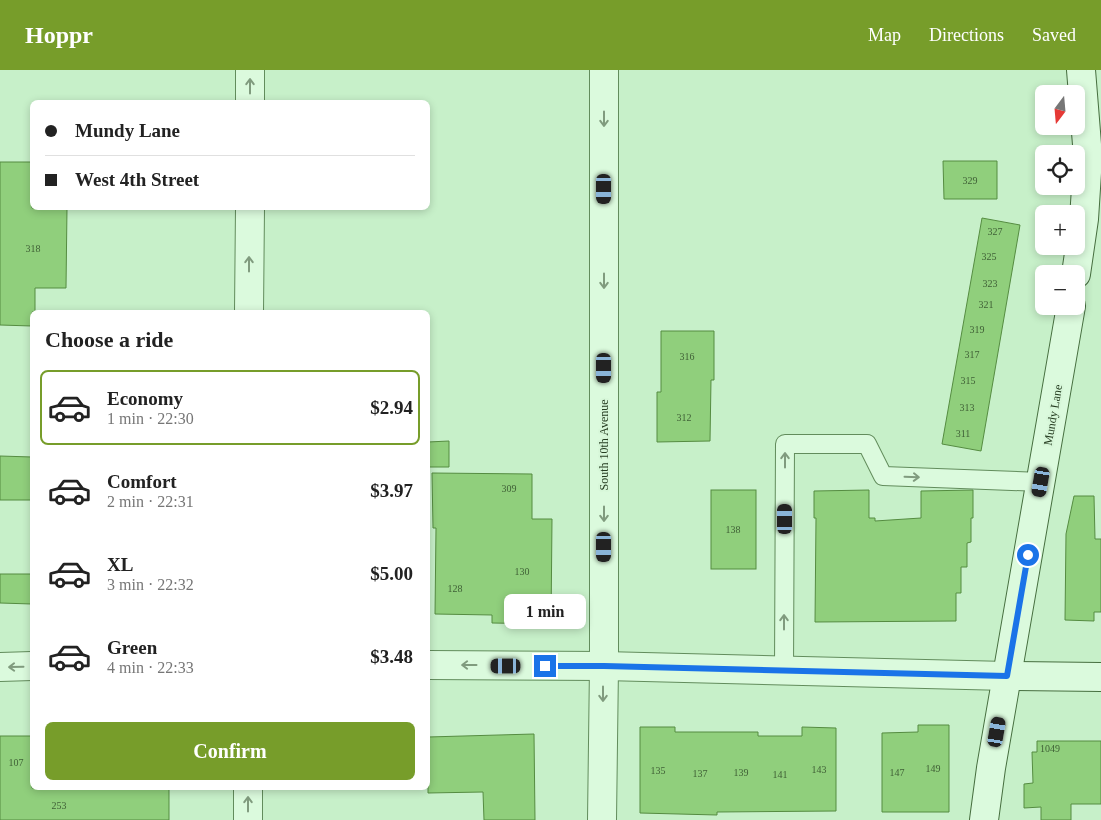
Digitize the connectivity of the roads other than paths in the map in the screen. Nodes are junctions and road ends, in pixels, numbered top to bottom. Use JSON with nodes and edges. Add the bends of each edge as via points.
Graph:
{"nodes":[{"id":1,"x":250,"y":70,"type":"edge"},
{"id":2,"x":604,"y":70,"type":"edge"},
{"id":3,"x":1080,"y":70,"type":"edge"},
{"id":4,"x":250,"y":100,"type":"edge"},
{"id":5,"x":250,"y":210,"type":"edge"},
{"id":6,"x":1077,"y":265,"type":"edge"},
{"id":7,"x":249,"y":310,"type":"edge"},
{"id":8,"x":1069,"y":315,"type":"edge"},
{"id":9,"x":1041,"y":482,"type":"junction"},
{"id":10,"x":430,"y":665,"type":"edge"},
{"id":11,"x":30,"y":666,"type":"edge"},
{"id":12,"x":604,"y":666,"type":"junction"},
{"id":13,"x":0,"y":667,"type":"edge"},
{"id":14,"x":784,"y":671,"type":"junction"},
{"id":15,"x":1007,"y":676,"type":"junction"},
{"id":16,"x":1101,"y":677,"type":"edge"},
{"id":17,"x":248,"y":790,"type":"edge"},
{"id":18,"x":248,"y":820,"type":"edge"},
{"id":19,"x":602,"y":820,"type":"edge"},
{"id":20,"x":984,"y":820,"type":"edge"}],
"edges":[{"from":4,"to":1,"type":"street","one_way":true},
{"from":2,"to":12,"type":"street","name":"South 10th Avenue","one_way":true},
{"from":3,"to":6,"type":"street","via":[[1088,158]]},
{"from":7,"to":5,"type":"street","one_way":true},
{"from":8,"to":9,"type":"street","name":"Mundy Lane"},
{"from":14,"to":9,"type":"lane","one_way":true,"via":[[785,444],[867,444],[883,476]]},
{"from":9,"to":15,"type":"street","name":"Mundy Lane"},
{"from":12,"to":10,"type":"street","one_way":true},
{"from":11,"to":13,"type":"street","one_way":true},
{"from":12,"to":14,"type":"street"},
{"from":12,"to":19,"type":"street","name":"South 10th Avenue","one_way":true},
{"from":14,"to":15,"type":"street"},
{"from":15,"to":16,"type":"street"},
{"from":15,"to":20,"type":"street","name":"Mundy Lane"},
{"from":18,"to":17,"type":"street","one_way":true}]}
